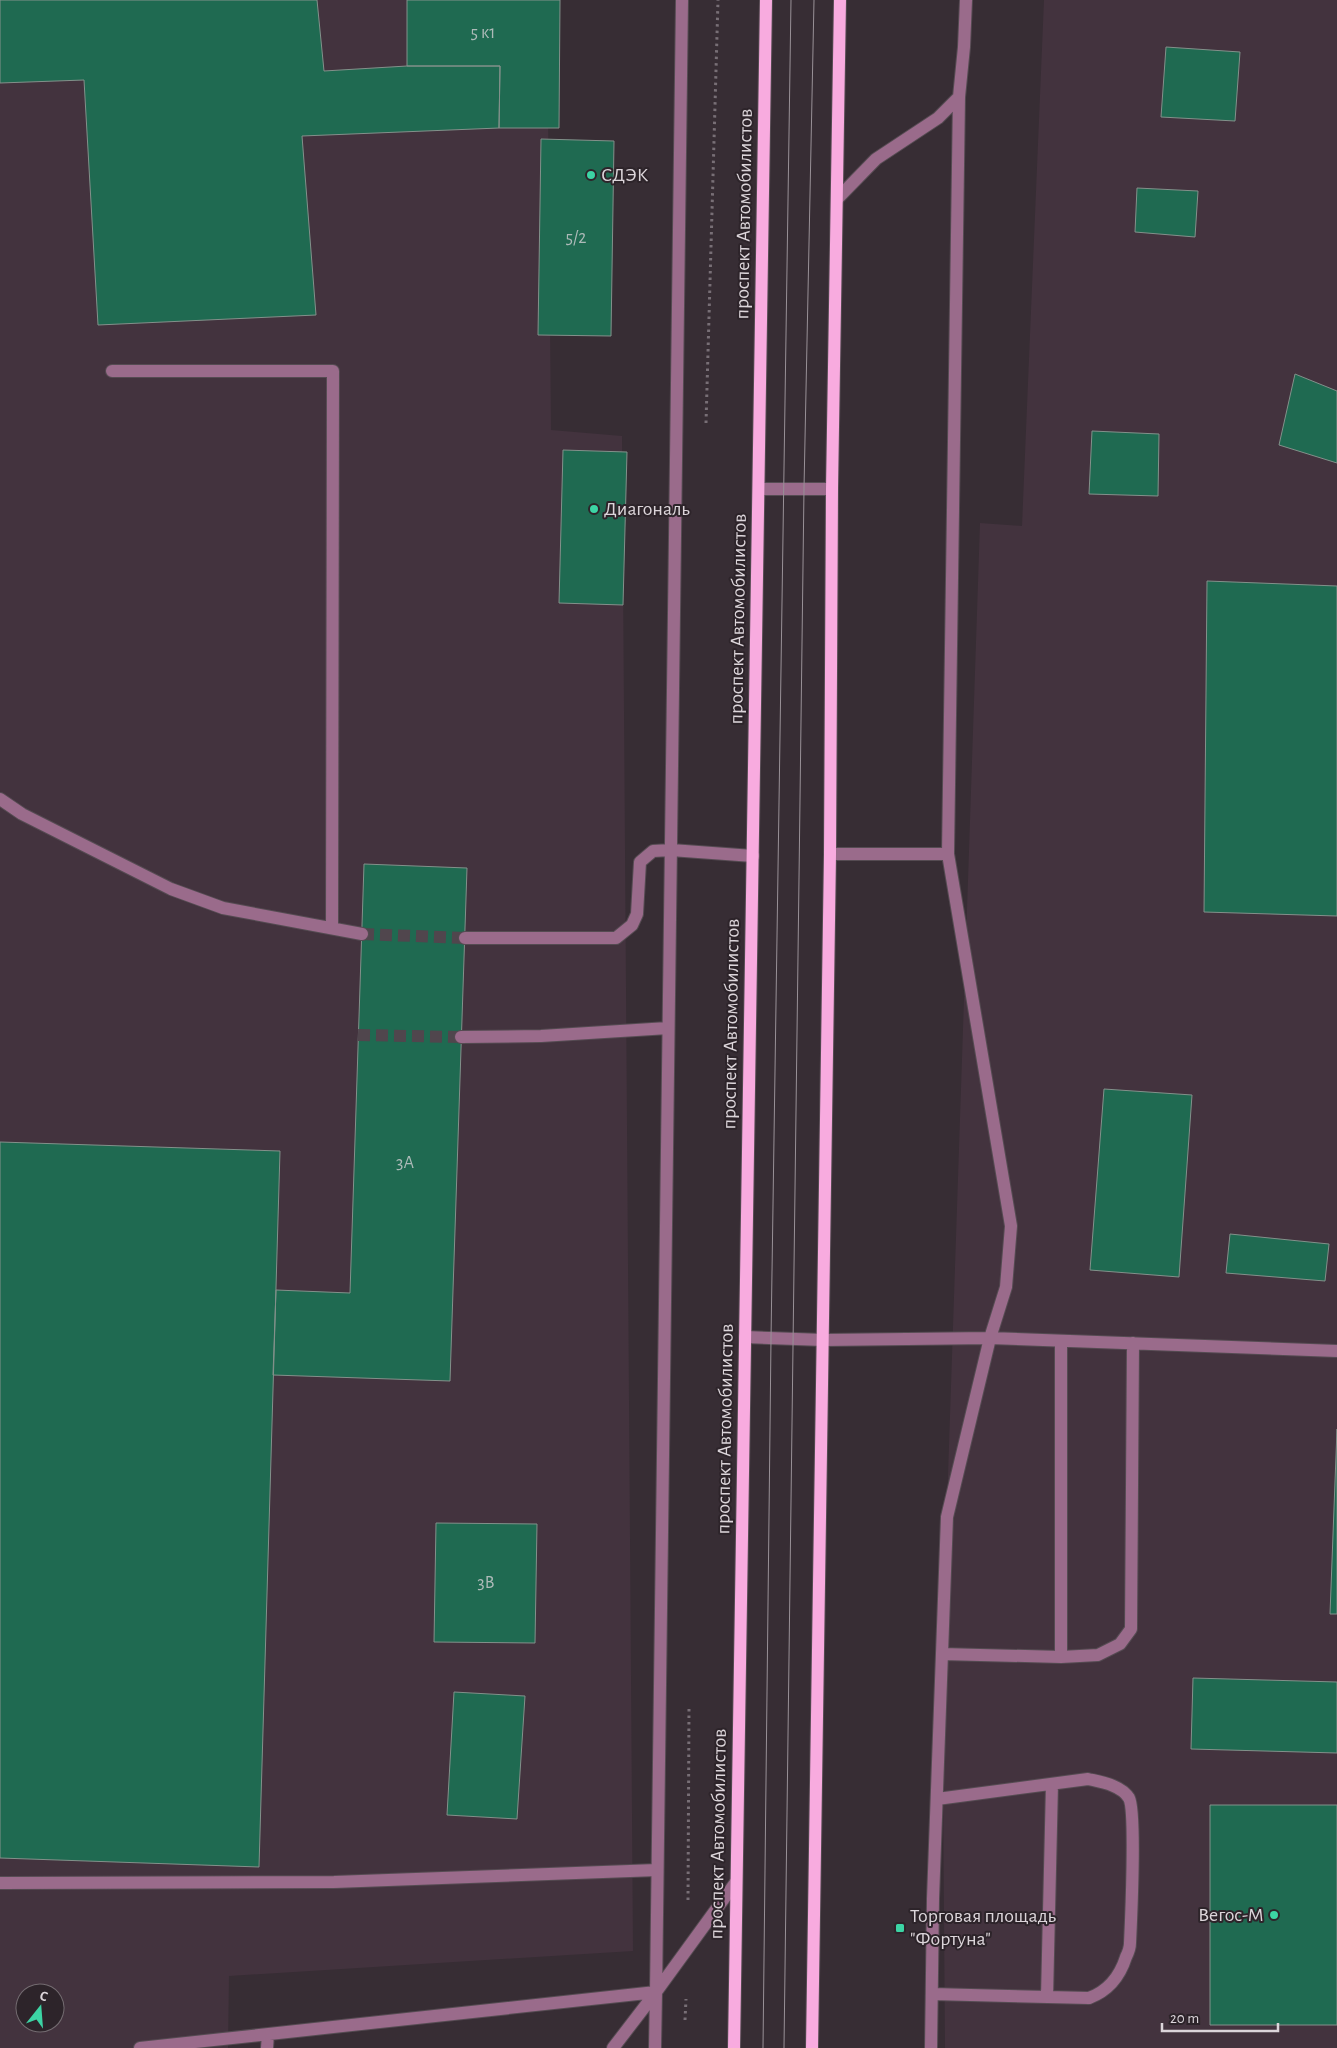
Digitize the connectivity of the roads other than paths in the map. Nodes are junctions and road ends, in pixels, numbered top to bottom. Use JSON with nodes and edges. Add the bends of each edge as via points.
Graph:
{"nodes":[{"id":1,"x":682,"y":0,"type":"edge"},
{"id":2,"x":766,"y":0,"type":"edge"},
{"id":3,"x":840,"y":0,"type":"edge"},
{"id":4,"x":966,"y":0,"type":"edge"},
{"id":5,"x":959,"y":97,"type":"junction"},
{"id":6,"x":837,"y":199,"type":"junction"},
{"id":7,"x":112,"y":371,"type":"dead end"},
{"id":8,"x":758,"y":489,"type":"junction"},
{"id":9,"x":832,"y":489,"type":"junction"},
{"id":10,"x":0,"y":799,"type":"edge"},
{"id":11,"x":671,"y":850,"type":"junction"},
{"id":12,"x":830,"y":854,"type":"junction"},
{"id":13,"x":948,"y":854,"type":"junction"},
{"id":14,"x":753,"y":856,"type":"junction"},
{"id":15,"x":332,"y":928,"type":"junction"},
{"id":16,"x":362,"y":934,"type":"tunnel mouth"},
{"id":17,"x":465,"y":938,"type":"tunnel mouth"},
{"id":18,"x":668,"y":1028,"type":"junction"},
{"id":19,"x":461,"y":1037,"type":"tunnel mouth"},
{"id":20,"x":745,"y":1337,"type":"junction"},
{"id":21,"x":990,"y":1338,"type":"junction"},
{"id":22,"x":823,"y":1340,"type":"junction"},
{"id":23,"x":1061,"y":1341,"type":"junction"},
{"id":24,"x":1133,"y":1343,"type":"junction"},
{"id":25,"x":1337,"y":1351,"type":"edge"},
{"id":26,"x":942,"y":1654,"type":"junction"},
{"id":27,"x":1061,"y":1657,"type":"junction"},
{"id":28,"x":1052,"y":1784,"type":"junction"},
{"id":29,"x":937,"y":1799,"type":"junction"},
{"id":30,"x":657,"y":1870,"type":"junction"},
{"id":31,"x":0,"y":1882,"type":"edge"},
{"id":32,"x":736,"y":1882,"type":"junction"},
{"id":33,"x":656,"y":1992,"type":"junction"},
{"id":34,"x":932,"y":1994,"type":"junction"},
{"id":35,"x":1047,"y":1997,"type":"junction"},
{"id":36,"x":268,"y":2034,"type":"junction"},
{"id":37,"x":140,"y":2048,"type":"edge"},
{"id":38,"x":267,"y":2048,"type":"edge"},
{"id":39,"x":613,"y":2048,"type":"edge"},
{"id":40,"x":654,"y":2048,"type":"edge"},
{"id":41,"x":734,"y":2048,"type":"edge"},
{"id":42,"x":812,"y":2048,"type":"edge"},
{"id":43,"x":931,"y":2048,"type":"edge"}],
"edges":[{"from":1,"to":11,"type":"lane"},
{"from":2,"to":8,"type":"main road","name":"проспект Автомобилистов"},
{"from":3,"to":6,"type":"main road"},
{"from":4,"to":5,"type":"lane"},
{"from":5,"to":6,"type":"lane","via":[[938,118],[876,159]]},
{"from":5,"to":13,"type":"lane"},
{"from":6,"to":9,"type":"main road"},
{"from":7,"to":15,"type":"lane","via":[[333,371]]},
{"from":8,"to":9,"type":"lane"},
{"from":8,"to":14,"type":"main road","name":"проспект Автомобилистов"},
{"from":9,"to":12,"type":"main road"},
{"from":10,"to":15,"type":"lane","via":[[22,814],[170,889],[222,908]]},
{"from":11,"to":14,"type":"lane"},
{"from":11,"to":17,"type":"lane","via":[[653,851],[640,862],[637,914],[632,925],[616,938]]},
{"from":11,"to":18,"type":"lane"},
{"from":12,"to":13,"type":"lane"},
{"from":12,"to":22,"type":"main road"},
{"from":13,"to":21,"type":"lane","via":[[1011,1226],[1006,1287]]},
{"from":14,"to":20,"type":"main road","name":"проспект Автомобилистов"},
{"from":15,"to":16,"type":"lane"},
{"from":18,"to":19,"type":"lane"},
{"from":18,"to":30,"type":"lane"},
{"from":20,"to":22,"type":"lane"},
{"from":20,"to":32,"type":"main road","name":"проспект Автомобилистов"},
{"from":21,"to":22,"type":"lane"},
{"from":21,"to":23,"type":"lane"},
{"from":21,"to":26,"type":"lane","via":[[946,1517]]},
{"from":22,"to":42,"type":"main road"},
{"from":23,"to":24,"type":"lane"},
{"from":23,"to":27,"type":"lane"},
{"from":24,"to":25,"type":"lane"},
{"from":24,"to":27,"type":"lane","via":[[1130,1630],[1120,1644],[1098,1655]]},
{"from":26,"to":27,"type":"lane"},
{"from":26,"to":29,"type":"lane"},
{"from":28,"to":29,"type":"lane"},
{"from":28,"to":35,"type":"lane"},
{"from":28,"to":35,"type":"lane","via":[[1088,1779],[1114,1787],[1129,1798],[1132,1820],[1130,1945],[1119,1974],[1099,1994],[1089,1998]]},
{"from":29,"to":34,"type":"lane"},
{"from":30,"to":31,"type":"lane","via":[[334,1882]]},
{"from":30,"to":33,"type":"lane"},
{"from":32,"to":33,"type":"lane"},
{"from":32,"to":41,"type":"main road","name":"проспект Автомобилистов"},
{"from":33,"to":36,"type":"lane"},
{"from":33,"to":39,"type":"lane"},
{"from":33,"to":40,"type":"lane"},
{"from":34,"to":35,"type":"lane"},
{"from":34,"to":43,"type":"lane"},
{"from":36,"to":37,"type":"lane"},
{"from":36,"to":38,"type":"lane"}]}
